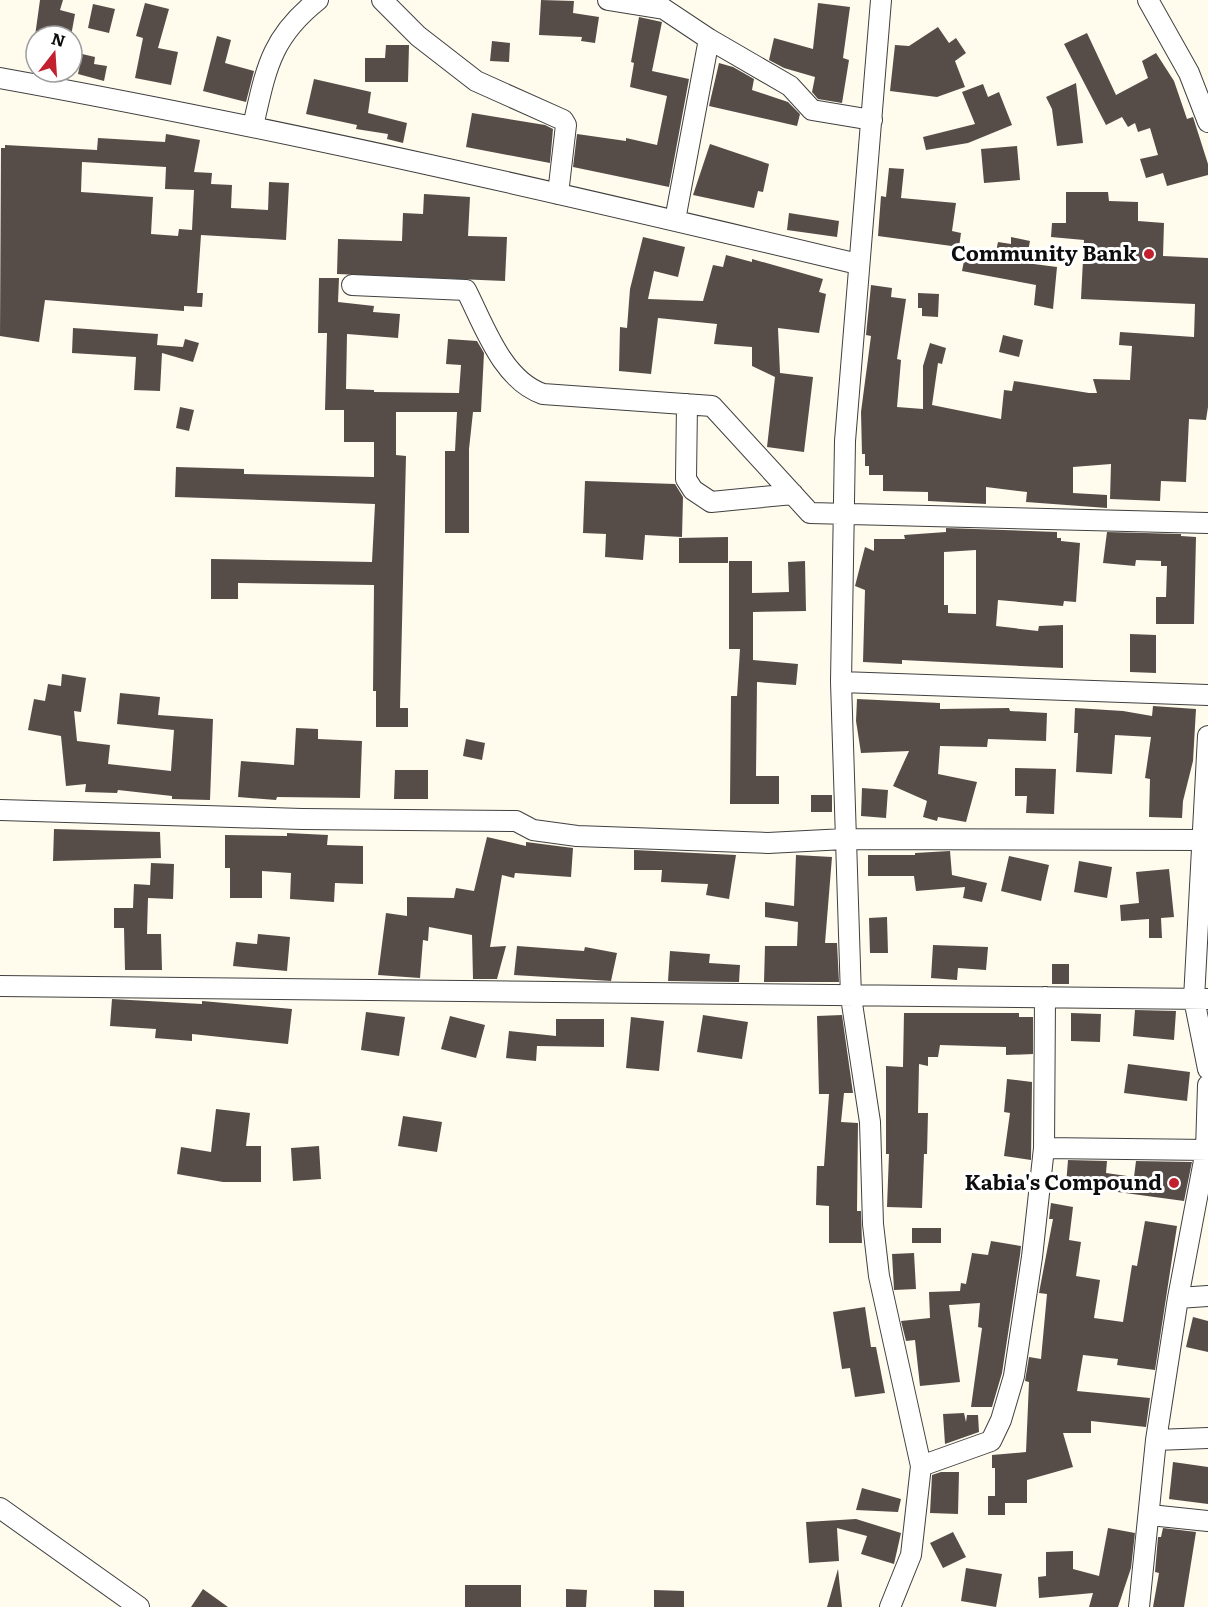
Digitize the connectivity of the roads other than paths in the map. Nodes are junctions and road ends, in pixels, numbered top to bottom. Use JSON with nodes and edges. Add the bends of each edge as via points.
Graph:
{"nodes":[{"id":1,"x":318,"y":0,"type":"edge"},
{"id":2,"x":382,"y":0,"type":"edge"},
{"id":3,"x":608,"y":0,"type":"edge"},
{"id":4,"x":881,"y":0,"type":"edge"},
{"id":5,"x":1151,"y":1,"type":"edge"},
{"id":6,"x":709,"y":39,"type":"junction"},
{"id":7,"x":0,"y":78,"type":"edge"},
{"id":8,"x":872,"y":120,"type":"junction"},
{"id":9,"x":1208,"y":122,"type":"edge"},
{"id":10,"x":253,"y":126,"type":"junction"},
{"id":11,"x":558,"y":194,"type":"junction"},
{"id":12,"x":675,"y":220,"type":"junction"},
{"id":13,"x":858,"y":264,"type":"junction"},
{"id":14,"x":352,"y":285,"type":"dead end"},
{"id":15,"x":687,"y":404,"type":"junction"},
{"id":16,"x":793,"y":494,"type":"junction"},
{"id":17,"x":843,"y":516,"type":"junction"},
{"id":18,"x":1208,"y":523,"type":"edge"},
{"id":19,"x":841,"y":682,"type":"junction"},
{"id":20,"x":1208,"y":695,"type":"edge"},
{"id":21,"x":1208,"y":736,"type":"edge"},
{"id":22,"x":0,"y":810,"type":"edge"},
{"id":23,"x":845,"y":839,"type":"junction"},
{"id":24,"x":1206,"y":840,"type":"edge"},
{"id":25,"x":0,"y":986,"type":"edge"},
{"id":26,"x":851,"y":997,"type":"junction"},
{"id":27,"x":1046,"y":997,"type":"junction"},
{"id":28,"x":1201,"y":999,"type":"edge"},
{"id":29,"x":1208,"y":1069,"type":"edge"},
{"id":30,"x":1208,"y":1085,"type":"edge"},
{"id":31,"x":1044,"y":1148,"type":"junction"},
{"id":32,"x":1207,"y":1150,"type":"edge"},
{"id":33,"x":1208,"y":1296,"type":"edge"},
{"id":34,"x":1178,"y":1298,"type":"junction"},
{"id":35,"x":1208,"y":1438,"type":"edge"},
{"id":36,"x":1156,"y":1440,"type":"junction"},
{"id":37,"x":921,"y":1466,"type":"junction"},
{"id":38,"x":0,"y":1508,"type":"edge"},
{"id":39,"x":1150,"y":1515,"type":"junction"},
{"id":40,"x":1208,"y":1521,"type":"edge"},
{"id":41,"x":139,"y":1607,"type":"edge"},
{"id":42,"x":890,"y":1607,"type":"edge"},
{"id":43,"x":1138,"y":1607,"type":"edge"}],
"edges":[{"from":1,"to":10,"type":"street","via":[[278,41],[267,66]]},
{"from":2,"to":11,"type":"street","via":[[418,36],[476,81],[563,120],[567,125]]},
{"from":3,"to":6,"type":"street","via":[[664,9]]},
{"from":4,"to":8,"type":"street"},
{"from":5,"to":9,"type":"street","via":[[1189,73]]},
{"from":6,"to":8,"type":"street","via":[[790,86],[812,110]]},
{"from":6,"to":12,"type":"street"},
{"from":7,"to":10,"type":"street"},
{"from":8,"to":13,"type":"street"},
{"from":10,"to":11,"type":"street"},
{"from":11,"to":12,"type":"street"},
{"from":12,"to":13,"type":"street"},
{"from":13,"to":17,"type":"street"},
{"from":14,"to":15,"type":"street","via":[[466,290],[499,355],[519,380],[543,394]]},
{"from":15,"to":16,"type":"street","via":[[712,406]]},
{"from":15,"to":16,"type":"street","via":[[686,479],[703,499],[711,502]]},
{"from":16,"to":17,"type":"street","via":[[810,513]]},
{"from":17,"to":18,"type":"street"},
{"from":17,"to":19,"type":"street"},
{"from":19,"to":20,"type":"street"},
{"from":19,"to":23,"type":"street"},
{"from":21,"to":24,"type":"street"},
{"from":22,"to":23,"type":"street","via":[[516,821],[532,830],[577,836],[732,841]]},
{"from":23,"to":24,"type":"street"},
{"from":23,"to":26,"type":"street"},
{"from":24,"to":28,"type":"street"},
{"from":25,"to":26,"type":"street"},
{"from":26,"to":27,"type":"street"},
{"from":26,"to":37,"type":"street","via":[[870,1122],[879,1276]]},
{"from":27,"to":28,"type":"street"},
{"from":27,"to":31,"type":"street"},
{"from":28,"to":29,"type":"street"},
{"from":30,"to":32,"type":"street"},
{"from":31,"to":32,"type":"street"},
{"from":31,"to":37,"type":"street","via":[[1014,1377],[1001,1420],[991,1441]]},
{"from":32,"to":34,"type":"street"},
{"from":33,"to":34,"type":"street"},
{"from":34,"to":36,"type":"street"},
{"from":35,"to":36,"type":"street"},
{"from":36,"to":39,"type":"street"},
{"from":37,"to":42,"type":"street","via":[[911,1555]]},
{"from":38,"to":41,"type":"street"},
{"from":39,"to":40,"type":"street"},
{"from":39,"to":43,"type":"street"}]}
